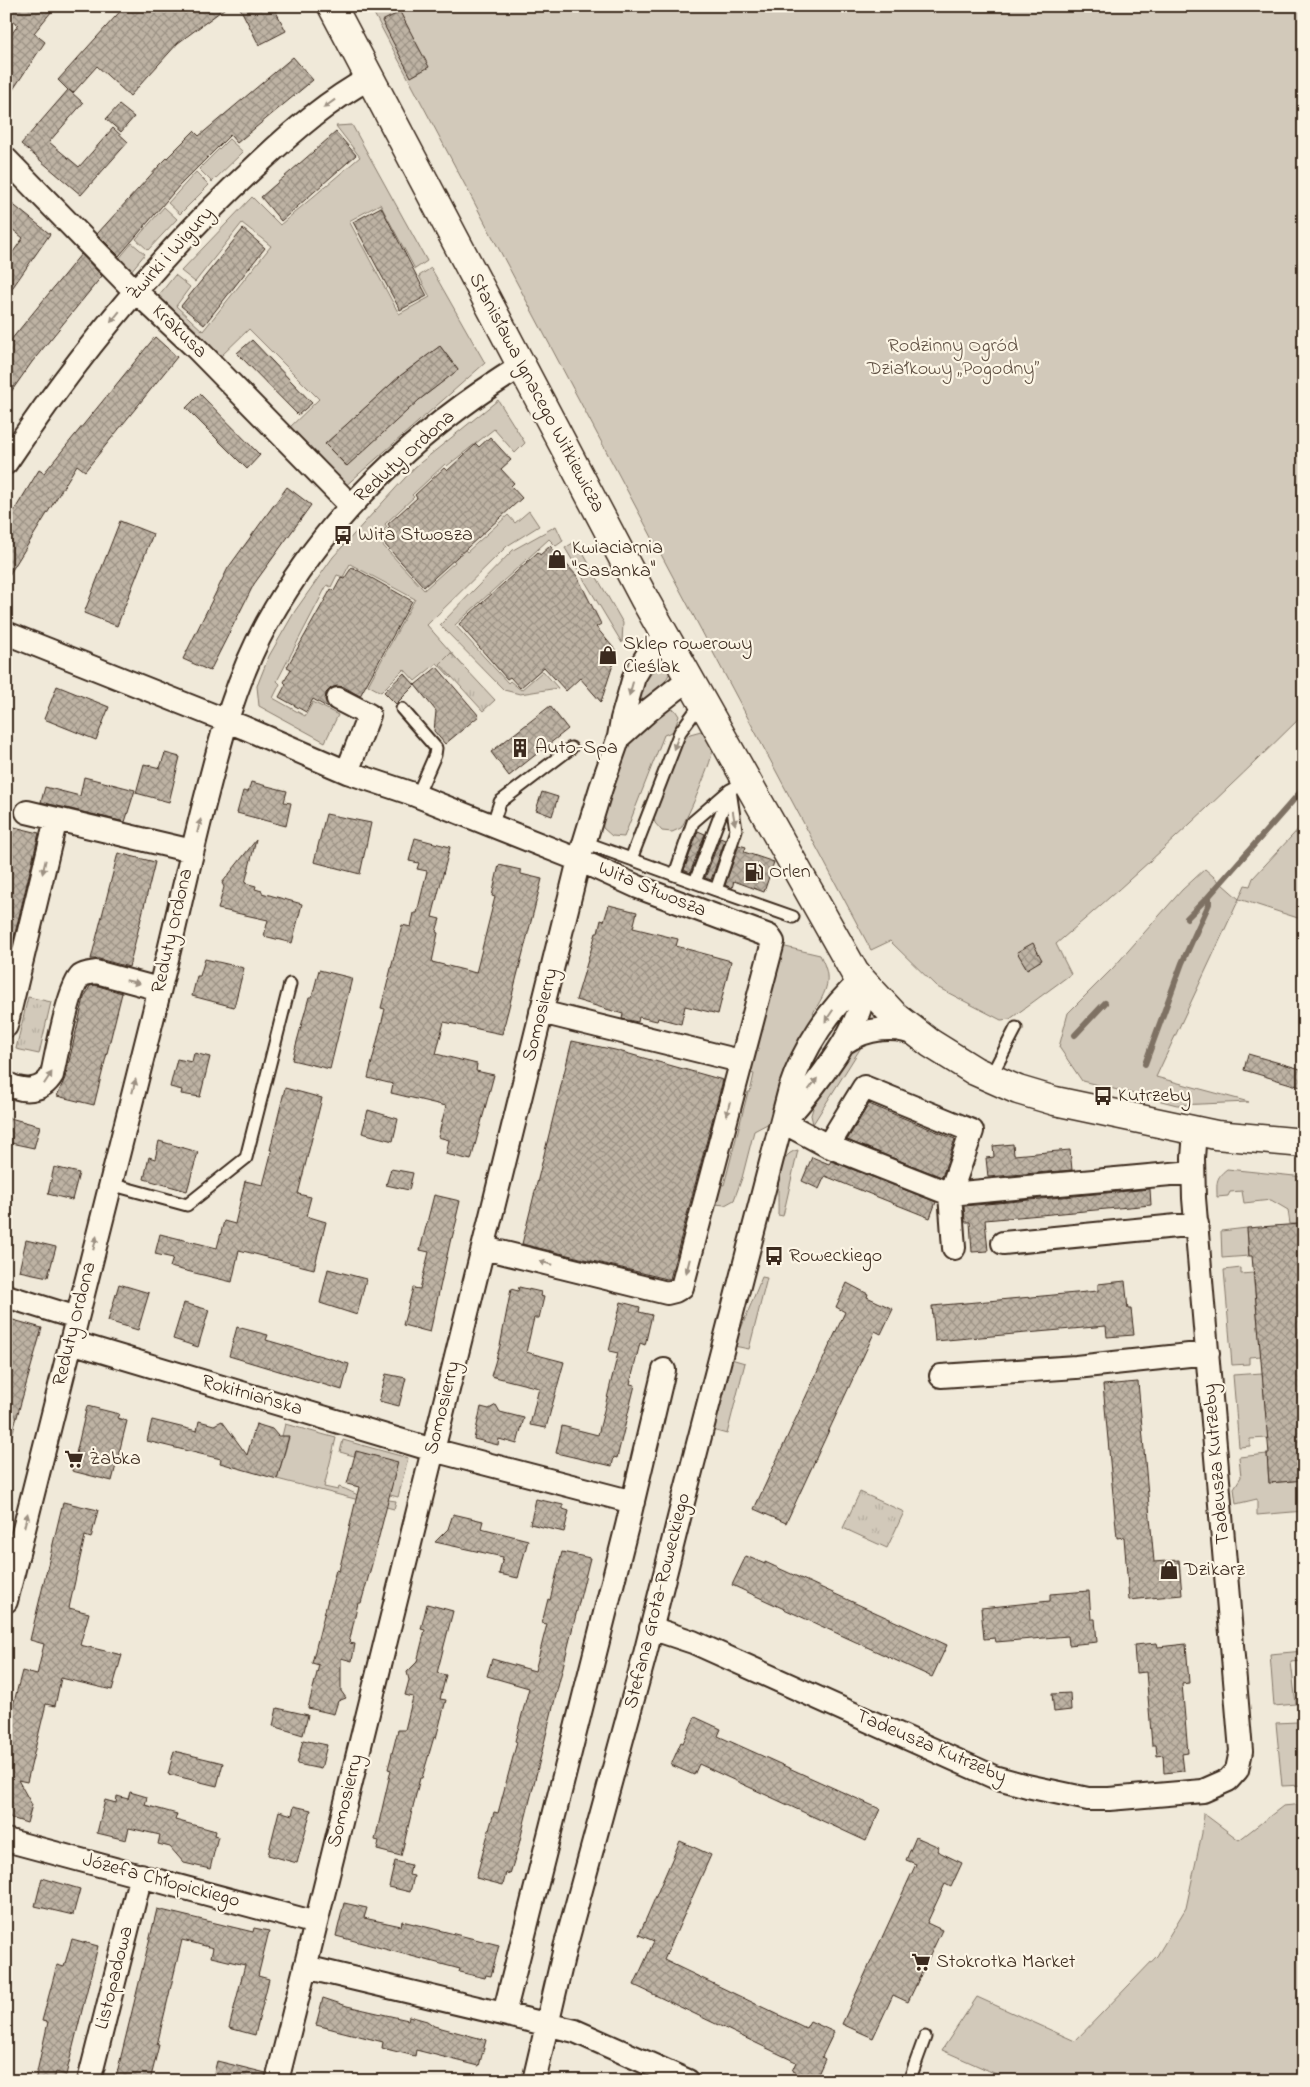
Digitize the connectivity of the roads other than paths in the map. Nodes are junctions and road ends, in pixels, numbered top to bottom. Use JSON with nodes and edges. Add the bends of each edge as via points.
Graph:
{"nodes":[{"id":1,"x":332,"y":6,"type":"edge"},
{"id":2,"x":370,"y":78,"type":"junction"},
{"id":3,"x":6,"y":159,"type":"edge"},
{"id":4,"x":137,"y":292,"type":"junction"},
{"id":5,"x":523,"y":365,"type":"junction"},
{"id":6,"x":6,"y":463,"type":"edge"},
{"id":7,"x":351,"y":506,"type":"junction"},
{"id":8,"x":6,"y":634,"type":"edge"},
{"id":9,"x":668,"y":638,"type":"junction"},
{"id":10,"x":690,"y":678,"type":"junction"},
{"id":11,"x":338,"y":699,"type":"dead end"},
{"id":12,"x":706,"y":706,"type":"junction"},
{"id":13,"x":402,"y":709,"type":"dead end"},
{"id":14,"x":226,"y":721,"type":"junction"},
{"id":15,"x":619,"y":737,"type":"junction"},
{"id":16,"x":571,"y":748,"type":"dead end"},
{"id":17,"x":347,"y":772,"type":"junction"},
{"id":18,"x":739,"y":785,"type":"junction"},
{"id":19,"x":417,"y":796,"type":"junction"},
{"id":20,"x":27,"y":812,"type":"dead end"},
{"id":21,"x":56,"y":819,"type":"junction"},
{"id":22,"x":492,"y":826,"type":"junction"},
{"id":23,"x":192,"y":851,"type":"junction"},
{"id":24,"x":582,"y":851,"type":"junction"},
{"id":25,"x":631,"y":859,"type":"junction"},
{"id":26,"x":675,"y":874,"type":"junction"},
{"id":27,"x":695,"y":882,"type":"junction"},
{"id":28,"x":716,"y":890,"type":"junction"},
{"id":29,"x":793,"y":917,"type":"dead end"},
{"id":30,"x":862,"y":980,"type":"junction"},
{"id":31,"x":290,"y":984,"type":"dead end"},
{"id":32,"x":160,"y":989,"type":"junction"},
{"id":33,"x":541,"y":1012,"type":"junction"},
{"id":34,"x":6,"y":1026,"type":"edge"},
{"id":35,"x":1016,"y":1028,"type":"dead end"},
{"id":36,"x":924,"y":1039,"type":"junction"},
{"id":37,"x":844,"y":1042,"type":"junction"},
{"id":38,"x":740,"y":1061,"type":"junction"},
{"id":39,"x":990,"y":1078,"type":"junction"},
{"id":40,"x":6,"y":1082,"type":"edge"},
{"id":41,"x":783,"y":1122,"type":"junction"},
{"id":42,"x":1195,"y":1131,"type":"junction"},
{"id":43,"x":1304,"y":1143,"type":"edge"},
{"id":44,"x":828,"y":1146,"type":"junction"},
{"id":45,"x":1193,"y":1172,"type":"junction"},
{"id":46,"x":110,"y":1184,"type":"junction"},
{"id":47,"x":950,"y":1194,"type":"junction"},
{"id":48,"x":1197,"y":1224,"type":"junction"},
{"id":49,"x":1003,"y":1243,"type":"dead end"},
{"id":50,"x":484,"y":1248,"type":"junction"},
{"id":51,"x":954,"y":1248,"type":"dead end"},
{"id":52,"x":6,"y":1296,"type":"edge"},
{"id":53,"x":77,"y":1318,"type":"junction"},
{"id":54,"x":71,"y":1342,"type":"junction"},
{"id":55,"x":1208,"y":1354,"type":"junction"},
{"id":56,"x":664,"y":1370,"type":"dead end"},
{"id":57,"x":941,"y":1376,"type":"dead end"},
{"id":58,"x":432,"y":1450,"type":"junction"},
{"id":59,"x":633,"y":1502,"type":"junction"},
{"id":60,"x":6,"y":1601,"type":"edge"},
{"id":61,"x":651,"y":1628,"type":"junction"},
{"id":62,"x":6,"y":1840,"type":"edge"},
{"id":63,"x":141,"y":1876,"type":"junction"},
{"id":64,"x":316,"y":1923,"type":"junction"},
{"id":65,"x":305,"y":1967,"type":"junction"},
{"id":66,"x":504,"y":2014,"type":"junction"},
{"id":67,"x":547,"y":2024,"type":"junction"},
{"id":68,"x":925,"y":2037,"type":"dead end"},
{"id":69,"x":89,"y":2081,"type":"edge"},
{"id":70,"x":277,"y":2081,"type":"edge"},
{"id":71,"x":534,"y":2081,"type":"edge"},
{"id":72,"x":688,"y":2081,"type":"edge"},
{"id":73,"x":909,"y":2081,"type":"edge"}],
"edges":[{"from":1,"to":2,"type":"street","name":"Stanisława Ignacego Witkiewicza"},
{"from":2,"to":4,"type":"street","name":"Żwirki i Wigury","one_way":true,"via":[[325,107],[259,163],[215,205]]},
{"from":2,"to":5,"type":"street","name":"Stanisława Ignacego Witkiewicza"},
{"from":3,"to":4,"type":"street","name":"Krakusa"},
{"from":4,"to":6,"type":"street","name":"Żwirki i Wigury","one_way":true,"via":[[60,387]]},
{"from":4,"to":7,"type":"street","name":"Krakusa"},
{"from":5,"to":7,"type":"street","name":"Reduty Ordona","via":[[436,425]]},
{"from":5,"to":9,"type":"street","name":"Stanisława Ignacego Witkiewicza","via":[[571,461]]},
{"from":7,"to":14,"type":"street","name":"Reduty Ordona","via":[[308,557],[277,606],[250,657]]},
{"from":8,"to":14,"type":"street","name":"Wita Stwosza"},
{"from":9,"to":10,"type":"street","name":"Stanisława Ignacego Witkiewicza"},
{"from":9,"to":15,"type":"street","name":"Somosierry","one_way":true,"via":[[651,649],[638,668]]},
{"from":10,"to":12,"type":"street","name":"Stanisława Ignacego Witkiewicza"},
{"from":10,"to":15,"type":"street","name":"Somosierry"},
{"from":11,"to":17,"type":"street","via":[[372,710]]},
{"from":12,"to":18,"type":"street","name":"Stanisława Ignacego Witkiewicza"},
{"from":12,"to":25,"type":"lane","one_way":true,"via":[[694,713],[680,732]]},
{"from":13,"to":19,"type":"lane","via":[[436,748]]},
{"from":14,"to":17,"type":"street","name":"Wita Stwosza"},
{"from":23,"to":14,"type":"street","name":"Reduty Ordona","one_way":true},
{"from":15,"to":24,"type":"street","name":"Somosierry"},
{"from":16,"to":22,"type":"lane","via":[[500,802]]},
{"from":17,"to":19,"type":"street","name":"Wita Stwosza"},
{"from":18,"to":26,"type":"lane","via":[[693,822]]},
{"from":18,"to":27,"type":"lane"},
{"from":18,"to":28,"type":"lane","one_way":true,"via":[[736,830]]},
{"from":18,"to":30,"type":"street","name":"Stanisława Ignacego Witkiewicza"},
{"from":19,"to":22,"type":"street","name":"Wita Stwosza"},
{"from":20,"to":21,"type":"street"},
{"from":21,"to":23,"type":"street"},
{"from":21,"to":34,"type":"street","one_way":true},
{"from":22,"to":24,"type":"street","name":"Wita Stwosza"},
{"from":23,"to":32,"type":"street","name":"Reduty Ordona"},
{"from":24,"to":25,"type":"lane"},
{"from":24,"to":33,"type":"street","name":"Somosierry"},
{"from":24,"to":38,"type":"street","name":"Wita Stwosza","via":[[638,887],[769,936],[773,942]]},
{"from":25,"to":26,"type":"lane"},
{"from":26,"to":27,"type":"lane"},
{"from":27,"to":28,"type":"lane"},
{"from":28,"to":29,"type":"lane"},
{"from":30,"to":36,"type":"street","name":"Stanisława Ignacego Witkiewicza","via":[[895,1016]]},
{"from":30,"to":37,"type":"street","name":"Stefana Grota-Roweckiego","via":[[862,1003]]},
{"from":30,"to":41,"type":"street","name":"Stefana Grota-Roweckiego","one_way":true,"via":[[840,1001],[804,1057],[793,1082]]},
{"from":31,"to":46,"type":"lane","via":[[246,1158],[187,1205]]},
{"from":40,"to":32,"type":"street","one_way":true,"via":[[28,1090],[39,1089],[47,1083],[79,977],[96,972]]},
{"from":46,"to":32,"type":"street","name":"Reduty Ordona","one_way":true},
{"from":33,"to":38,"type":"street"},
{"from":33,"to":50,"type":"street","name":"Somosierry"},
{"from":35,"to":39,"type":"lane"},
{"from":36,"to":37,"type":"street","via":[[907,1031],[879,1029]]},
{"from":36,"to":39,"type":"street","name":"Stanisława Ignacego Witkiewicza"},
{"from":41,"to":37,"type":"street","name":"Stefana Grota-Roweckiego","one_way":true},
{"from":38,"to":50,"type":"street","name":"Wita Stwosza","one_way":true,"via":[[682,1287],[667,1293]]},
{"from":39,"to":42,"type":"street","name":"Stanisława Ignacego Witkiewicza","via":[[1049,1099]]},
{"from":41,"to":44,"type":"street"},
{"from":41,"to":61,"type":"street","name":"Stefana Grota-Roweckiego"},
{"from":42,"to":43,"type":"street","name":"Stanisława Ignacego Witkiewicza"},
{"from":42,"to":45,"type":"street","name":"Tadeusza Kutrzeby"},
{"from":44,"to":47,"type":"street"},
{"from":44,"to":47,"type":"street","via":[[864,1087],[972,1131]]},
{"from":45,"to":47,"type":"street"},
{"from":45,"to":48,"type":"street","name":"Tadeusza Kutrzeby"},
{"from":53,"to":46,"type":"street","name":"Reduty Ordona","one_way":true},
{"from":47,"to":51,"type":"street"},
{"from":48,"to":49,"type":"street"},
{"from":48,"to":55,"type":"street","name":"Tadeusza Kutrzeby"},
{"from":50,"to":58,"type":"street","name":"Somosierry"},
{"from":52,"to":53,"type":"street"},
{"from":53,"to":54,"type":"street","name":"Reduty Ordona"},
{"from":54,"to":58,"type":"street","name":"Rokitniańska"},
{"from":60,"to":54,"type":"street","name":"Reduty Ordona","one_way":true},
{"from":55,"to":57,"type":"street"},
{"from":55,"to":61,"type":"street","name":"Tadeusza Kutrzeby","via":[[1241,1751],[1237,1770],[1218,1785],[1203,1791],[1088,1799],[1008,1782],[693,1642]]},
{"from":56,"to":59,"type":"street"},
{"from":58,"to":59,"type":"street"},
{"from":58,"to":64,"type":"street","name":"Somosierry"},
{"from":59,"to":66,"type":"street"},
{"from":61,"to":67,"type":"street","name":"Stefana Grota-Roweckiego"},
{"from":62,"to":63,"type":"street","name":"Józefa Chłopickiego"},
{"from":63,"to":64,"type":"street","name":"Józefa Chłopickiego"},
{"from":63,"to":69,"type":"street","name":"Listopadowa"},
{"from":64,"to":65,"type":"street","name":"Somosierry"},
{"from":65,"to":66,"type":"street"},
{"from":65,"to":70,"type":"street","name":"Somosierry"},
{"from":66,"to":67,"type":"street"},
{"from":67,"to":71,"type":"street","name":"Stefana Grota-Roweckiego"},
{"from":67,"to":72,"type":"street","via":[[575,2031]]},
{"from":68,"to":73,"type":"lane"}]}
